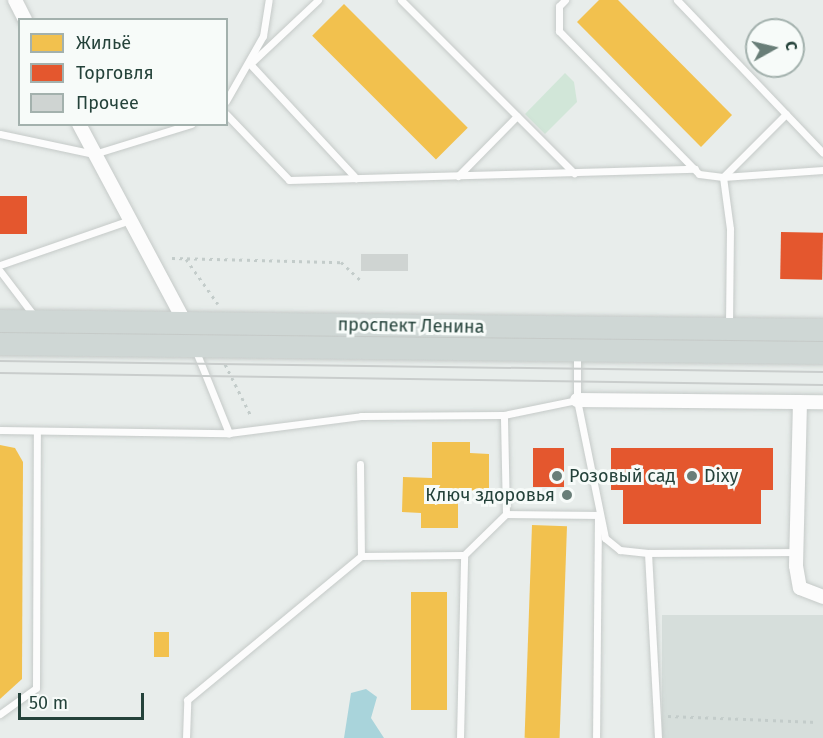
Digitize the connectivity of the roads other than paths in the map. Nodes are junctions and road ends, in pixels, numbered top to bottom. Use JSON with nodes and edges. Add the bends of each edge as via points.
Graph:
{"nodes":[{"id":1,"x":15,"y":0,"type":"edge"},
{"id":2,"x":269,"y":0,"type":"edge"},
{"id":3,"x":318,"y":0,"type":"edge"},
{"id":4,"x":401,"y":0,"type":"edge"},
{"id":5,"x":565,"y":0,"type":"edge"},
{"id":6,"x":677,"y":0,"type":"edge"},
{"id":7,"x":24,"y":18,"type":"edge"},
{"id":8,"x":250,"y":64,"type":"junction"},
{"id":9,"x":228,"y":98,"type":"edge"},
{"id":10,"x":786,"y":114,"type":"junction"},
{"id":11,"x":228,"y":116,"type":"edge"},
{"id":12,"x":517,"y":116,"type":"junction"},
{"id":13,"x":80,"y":126,"type":"edge"},
{"id":14,"x":185,"y":126,"type":"edge"},
{"id":15,"x":0,"y":134,"type":"edge"},
{"id":16,"x":823,"y":153,"type":"edge"},
{"id":17,"x":94,"y":154,"type":"junction"},
{"id":18,"x":695,"y":169,"type":"junction"},
{"id":19,"x":823,"y":170,"type":"edge"},
{"id":20,"x":574,"y":173,"type":"junction"},
{"id":21,"x":458,"y":176,"type":"junction"},
{"id":22,"x":723,"y":177,"type":"junction"},
{"id":23,"x":356,"y":178,"type":"junction"},
{"id":24,"x":130,"y":220,"type":"junction"},
{"id":25,"x":0,"y":265,"type":"edge"},
{"id":26,"x":0,"y":271,"type":"edge"},
{"id":27,"x":0,"y":321,"type":"edge"},
{"id":28,"x":38,"y":322,"type":"junction"},
{"id":29,"x":186,"y":324,"type":"junction"},
{"id":30,"x":729,"y":329,"type":"junction"},
{"id":31,"x":823,"y":330,"type":"edge"},
{"id":32,"x":577,"y":339,"type":"junction"},
{"id":33,"x":0,"y":344,"type":"edge"},
{"id":34,"x":195,"y":346,"type":"junction"},
{"id":35,"x":823,"y":353,"type":"edge"},
{"id":36,"x":577,"y":400,"type":"junction"},
{"id":37,"x":800,"y":402,"type":"junction"},
{"id":38,"x":823,"y":402,"type":"edge"},
{"id":39,"x":504,"y":415,"type":"junction"},
{"id":40,"x":0,"y":430,"type":"edge"},
{"id":41,"x":37,"y":431,"type":"junction"},
{"id":42,"x":229,"y":433,"type":"junction"},
{"id":43,"x":360,"y":464,"type":"dead end"},
{"id":44,"x":507,"y":514,"type":"junction"},
{"id":45,"x":598,"y":514,"type":"junction"},
{"id":46,"x":796,"y":552,"type":"junction"},
{"id":47,"x":648,"y":553,"type":"junction"},
{"id":48,"x":464,"y":555,"type":"junction"},
{"id":49,"x":361,"y":556,"type":"junction"},
{"id":50,"x":823,"y":597,"type":"edge"},
{"id":51,"x":0,"y":714,"type":"edge"},
{"id":52,"x":186,"y":738,"type":"edge"},
{"id":53,"x":460,"y":738,"type":"edge"},
{"id":54,"x":596,"y":738,"type":"edge"},
{"id":55,"x":658,"y":738,"type":"edge"}],
"edges":[{"from":1,"to":7,"type":"street"},
{"from":2,"to":8,"type":"lane","via":[[263,36]]},
{"from":3,"to":8,"type":"lane"},
{"from":4,"to":12,"type":"lane"},
{"from":5,"to":18,"type":"lane","via":[[559,6],[559,31]]},
{"from":6,"to":10,"type":"lane"},
{"from":8,"to":9,"type":"lane"},
{"from":8,"to":23,"type":"lane"},
{"from":10,"to":16,"type":"lane"},
{"from":10,"to":22,"type":"lane"},
{"from":11,"to":23,"type":"lane","via":[[289,180]]},
{"from":12,"to":20,"type":"lane"},
{"from":12,"to":21,"type":"lane"},
{"from":13,"to":17,"type":"street"},
{"from":14,"to":17,"type":"lane"},
{"from":15,"to":17,"type":"lane"},
{"from":17,"to":24,"type":"street"},
{"from":18,"to":20,"type":"lane"},
{"from":18,"to":22,"type":"lane"},
{"from":19,"to":22,"type":"lane"},
{"from":20,"to":21,"type":"lane"},
{"from":21,"to":23,"type":"lane"},
{"from":22,"to":30,"type":"lane","via":[[730,229]]},
{"from":24,"to":25,"type":"lane"},
{"from":24,"to":29,"type":"street"},
{"from":26,"to":28,"type":"lane"},
{"from":27,"to":28,"type":"main road","name":"проспект Ленина"},
{"from":28,"to":29,"type":"main road","name":"проспект Ленина"},
{"from":29,"to":32,"type":"main road","name":"проспект Ленина"},
{"from":29,"to":34,"type":"main road"},
{"from":30,"to":31,"type":"main road","name":"проспект Ленина"},
{"from":30,"to":32,"type":"main road","name":"проспект Ленина"},
{"from":32,"to":34,"type":"main road","name":"проспект Ленина"},
{"from":32,"to":35,"type":"main road","name":"проспект Ленина"},
{"from":32,"to":36,"type":"lane"},
{"from":33,"to":34,"type":"main road","name":"проспект Ленина"},
{"from":34,"to":42,"type":"lane"},
{"from":36,"to":37,"type":"street"},
{"from":36,"to":39,"type":"lane"},
{"from":36,"to":45,"type":"lane"},
{"from":37,"to":38,"type":"street"},
{"from":37,"to":46,"type":"street"},
{"from":39,"to":42,"type":"lane","via":[[361,416]]},
{"from":39,"to":44,"type":"lane"},
{"from":40,"to":41,"type":"lane"},
{"from":41,"to":42,"type":"lane"},
{"from":41,"to":51,"type":"lane","via":[[36,688]]},
{"from":43,"to":49,"type":"lane"},
{"from":44,"to":45,"type":"lane"},
{"from":44,"to":48,"type":"lane"},
{"from":45,"to":47,"type":"lane","via":[[605,538],[620,550]]},
{"from":45,"to":54,"type":"lane"},
{"from":46,"to":47,"type":"lane"},
{"from":46,"to":50,"type":"street","via":[[800,588]]},
{"from":47,"to":55,"type":"lane"},
{"from":48,"to":49,"type":"lane"},
{"from":48,"to":53,"type":"lane"},
{"from":49,"to":52,"type":"lane","via":[[187,700]]}]}
